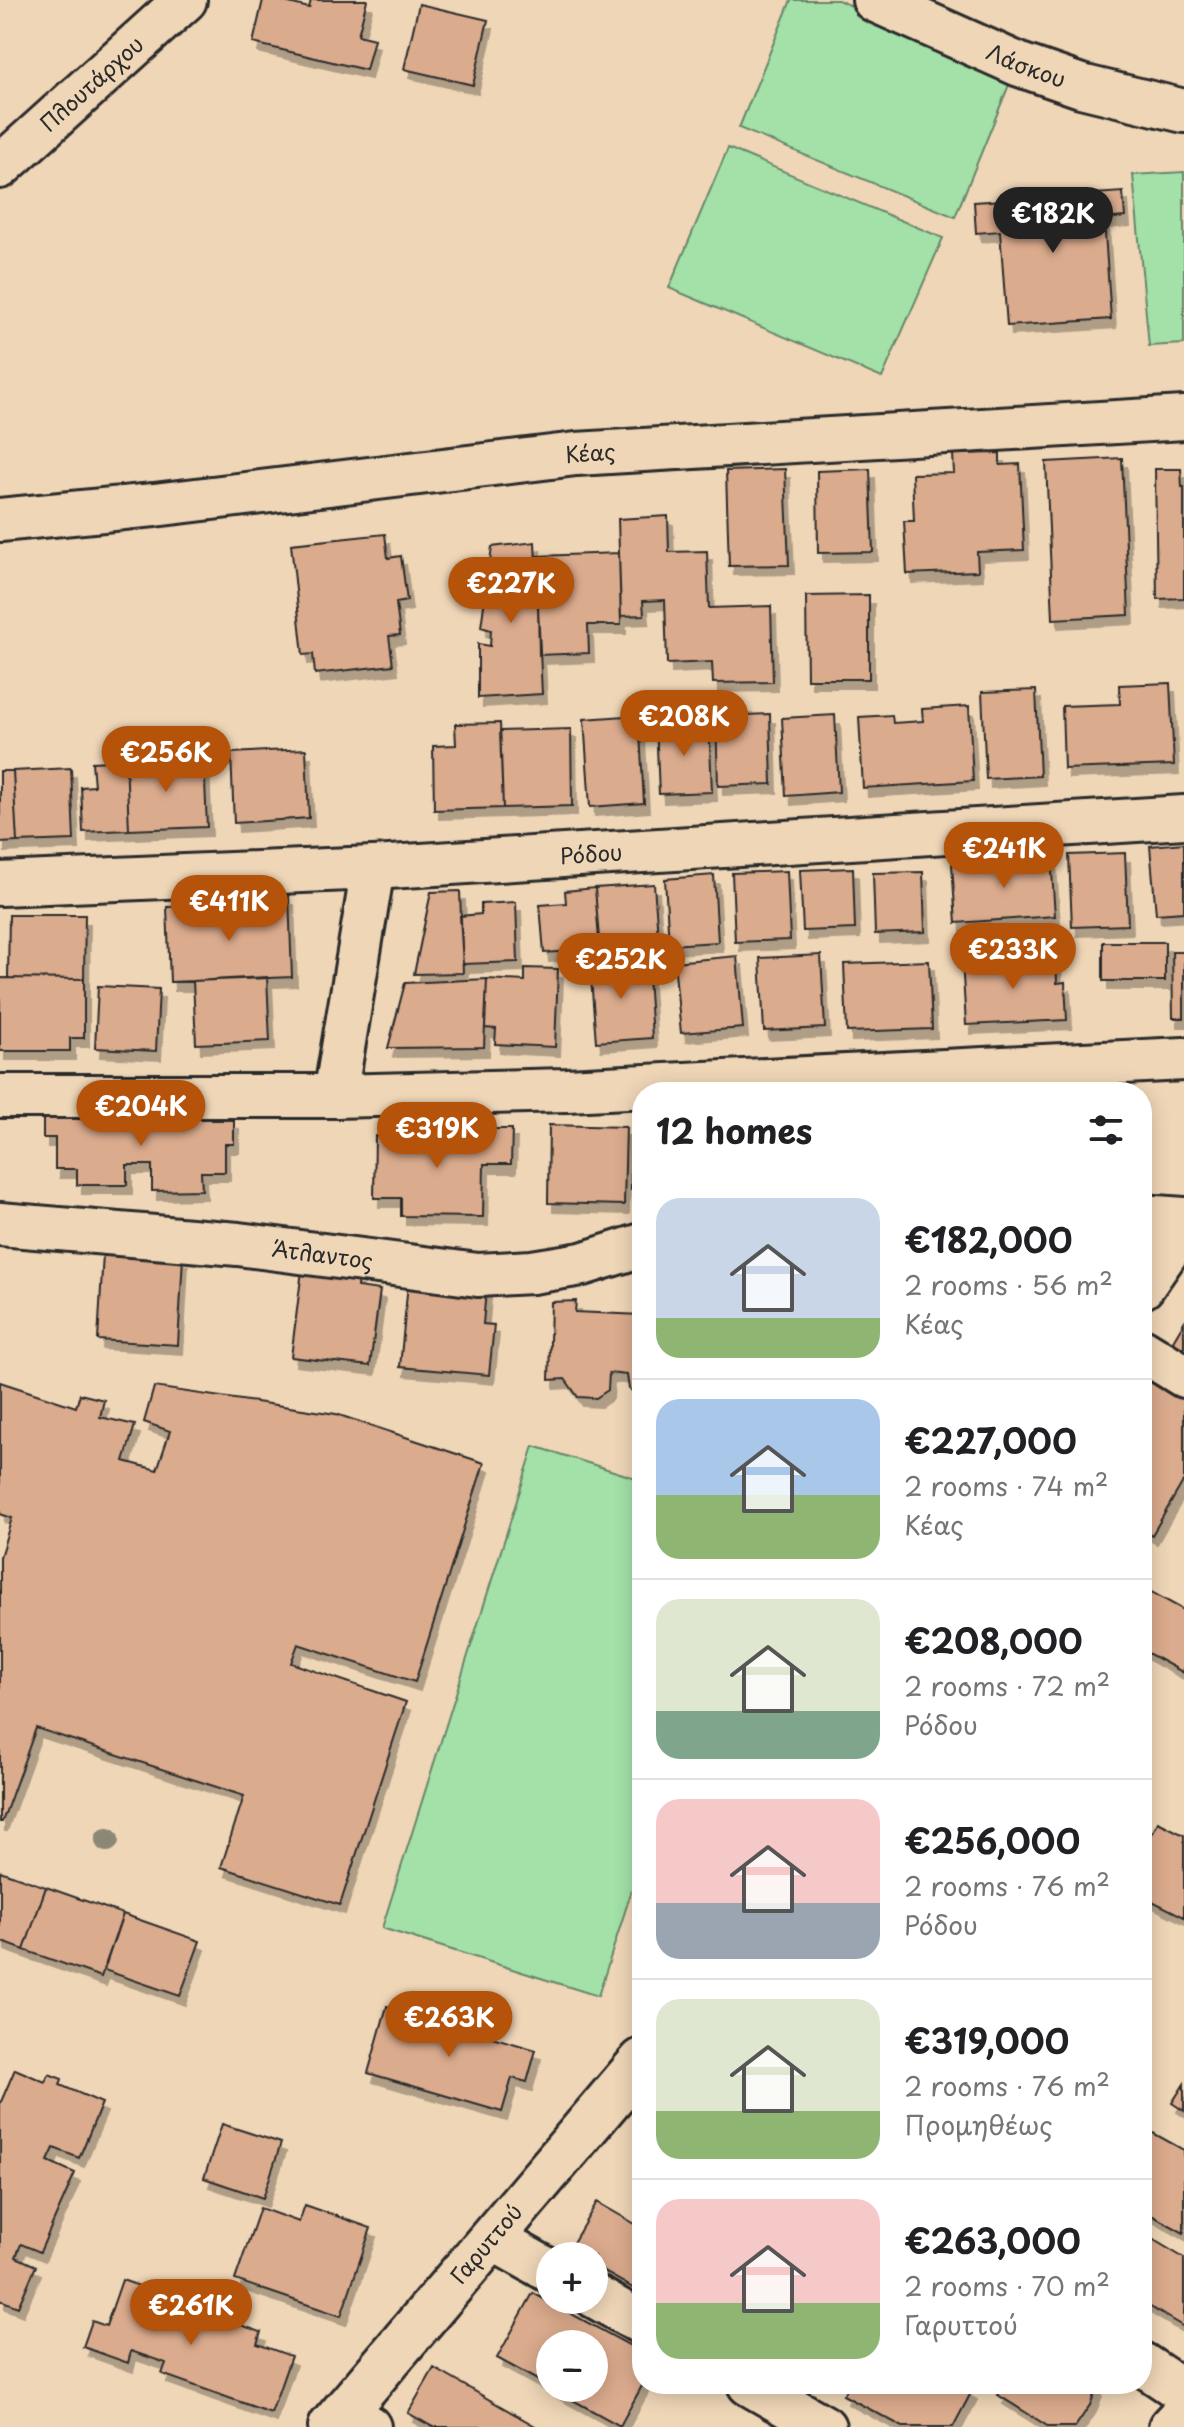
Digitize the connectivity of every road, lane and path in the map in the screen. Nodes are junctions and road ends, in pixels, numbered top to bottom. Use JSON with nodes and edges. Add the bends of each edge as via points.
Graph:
{"nodes":[{"id":1,"x":185,"y":0,"type":"edge"},
{"id":2,"x":874,"y":0,"type":"edge"},
{"id":3,"x":1184,"y":111,"type":"edge"},
{"id":4,"x":0,"y":167,"type":"edge"},
{"id":5,"x":1184,"y":418,"type":"edge"},
{"id":6,"x":0,"y":520,"type":"edge"},
{"id":7,"x":1184,"y":817,"type":"edge"},
{"id":8,"x":373,"y":868,"type":"junction"},
{"id":9,"x":0,"y":884,"type":"edge"},
{"id":10,"x":1184,"y":1059,"type":"edge"},
{"id":11,"x":726,"y":1082,"type":"edge"},
{"id":12,"x":632,"y":1087,"type":"edge"},
{"id":13,"x":0,"y":1096,"type":"edge"},
{"id":14,"x":335,"y":1096,"type":"junction"},
{"id":15,"x":1152,"y":1217,"type":"edge"},
{"id":16,"x":1184,"y":1219,"type":"edge"},
{"id":17,"x":0,"y":1224,"type":"edge"},
{"id":18,"x":1184,"y":1225,"type":"edge"},
{"id":19,"x":632,"y":1248,"type":"edge"},
{"id":20,"x":1152,"y":1271,"type":"edge"},
{"id":21,"x":1152,"y":1356,"type":"edge"},
{"id":22,"x":1184,"y":1376,"type":"edge"},
{"id":23,"x":632,"y":2073,"type":"edge"},
{"id":24,"x":493,"y":2239,"type":"junction"},
{"id":25,"x":536,"y":2263,"type":"edge"},
{"id":26,"x":608,"y":2304,"type":"edge"},
{"id":27,"x":632,"y":2317,"type":"edge"},
{"id":28,"x":1152,"y":2371,"type":"edge"},
{"id":29,"x":1184,"y":2392,"type":"edge"},
{"id":30,"x":766,"y":2394,"type":"edge"},
{"id":31,"x":1184,"y":2412,"type":"edge"},
{"id":32,"x":348,"y":2422,"type":"edge"},
{"id":33,"x":824,"y":2427,"type":"edge"},
{"id":34,"x":1170,"y":2427,"type":"edge"}],
"edges":[{"from":1,"to":4,"type":"street","name":"Πλουτάρχου"},
{"from":2,"to":3,"type":"street","name":"Λάσκου","via":[[1020,65]]},
{"from":5,"to":6,"type":"street","name":"Κέας","via":[[576,454]]},
{"from":7,"to":8,"type":"street","name":"Ρόδου"},
{"from":8,"to":9,"type":"street","name":"Ρόδου"},
{"from":8,"to":14,"type":"street"},
{"from":10,"to":11,"type":"street"},
{"from":12,"to":14,"type":"street"},
{"from":13,"to":14,"type":"street"},
{"from":15,"to":16,"type":"street"},
{"from":17,"to":19,"type":"street","name":"Άτλαντος","via":[[238,1244],[478,1275],[582,1264]]},
{"from":18,"to":20,"type":"street"},
{"from":21,"to":22,"type":"street"},
{"from":23,"to":24,"type":"street","name":"Γαρυττού"},
{"from":24,"to":25,"type":"street"},
{"from":24,"to":32,"type":"street","name":"Γαρυττού"},
{"from":26,"to":27,"type":"street"},
{"from":28,"to":29,"type":"street"},
{"from":30,"to":33,"type":"street"},
{"from":31,"to":34,"type":"street"}]}
